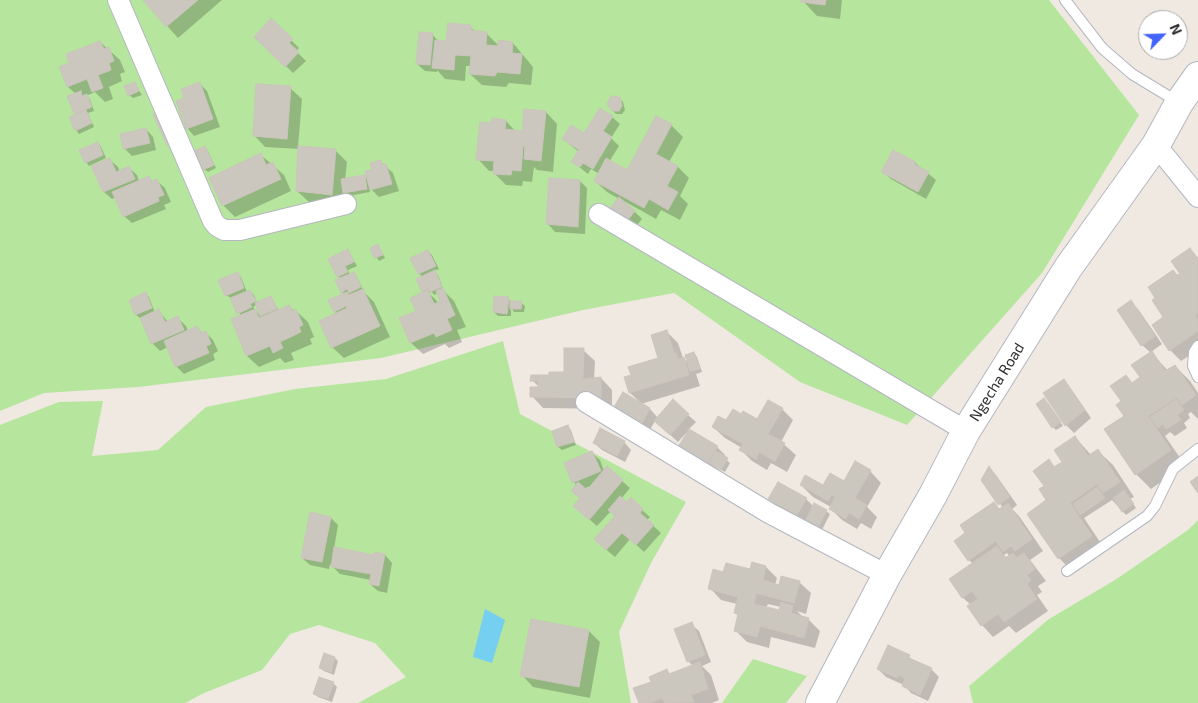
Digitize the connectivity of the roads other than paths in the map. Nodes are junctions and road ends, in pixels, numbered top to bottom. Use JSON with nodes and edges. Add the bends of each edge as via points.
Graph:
{"nodes":[{"id":1,"x":118,"y":0,"type":"edge"},
{"id":2,"x":1065,"y":0,"type":"edge"},
{"id":3,"x":1198,"y":76,"type":"edge"},
{"id":4,"x":1179,"y":103,"type":"junction"},
{"id":5,"x":1156,"y":145,"type":"junction"},
{"id":6,"x":1198,"y":197,"type":"edge"},
{"id":7,"x":346,"y":204,"type":"dead end"},
{"id":8,"x":599,"y":214,"type":"dead end"},
{"id":9,"x":1198,"y":346,"type":"edge"},
{"id":10,"x":1198,"y":377,"type":"edge"},
{"id":11,"x":586,"y":402,"type":"dead end"},
{"id":12,"x":966,"y":431,"type":"junction"},
{"id":13,"x":1198,"y":449,"type":"edge"},
{"id":14,"x":1067,"y":571,"type":"dead end"},
{"id":15,"x":887,"y":575,"type":"junction"},
{"id":16,"x":820,"y":703,"type":"edge"}],
"edges":[{"from":1,"to":7,"type":"street","via":[[217,226],[224,230],[240,230]]},
{"from":2,"to":4,"type":"lane","via":[[1102,48],[1132,74]]},
{"from":3,"to":4,"type":"street","name":"Ngecha Road"},
{"from":4,"to":5,"type":"street","name":"Ngecha Road"},
{"from":5,"to":6,"type":"street"},
{"from":5,"to":12,"type":"street","name":"Ngecha Road","via":[[1068,268]]},
{"from":8,"to":12,"type":"street"},
{"from":9,"to":10,"type":"lane","via":[[1193,366]]},
{"from":11,"to":15,"type":"street","via":[[769,514]]},
{"from":12,"to":15,"type":"street","name":"Ngecha Road"},
{"from":13,"to":14,"type":"lane","via":[[1173,469],[1147,516]]},
{"from":15,"to":16,"type":"street","name":"Ngecha Road"}]}
